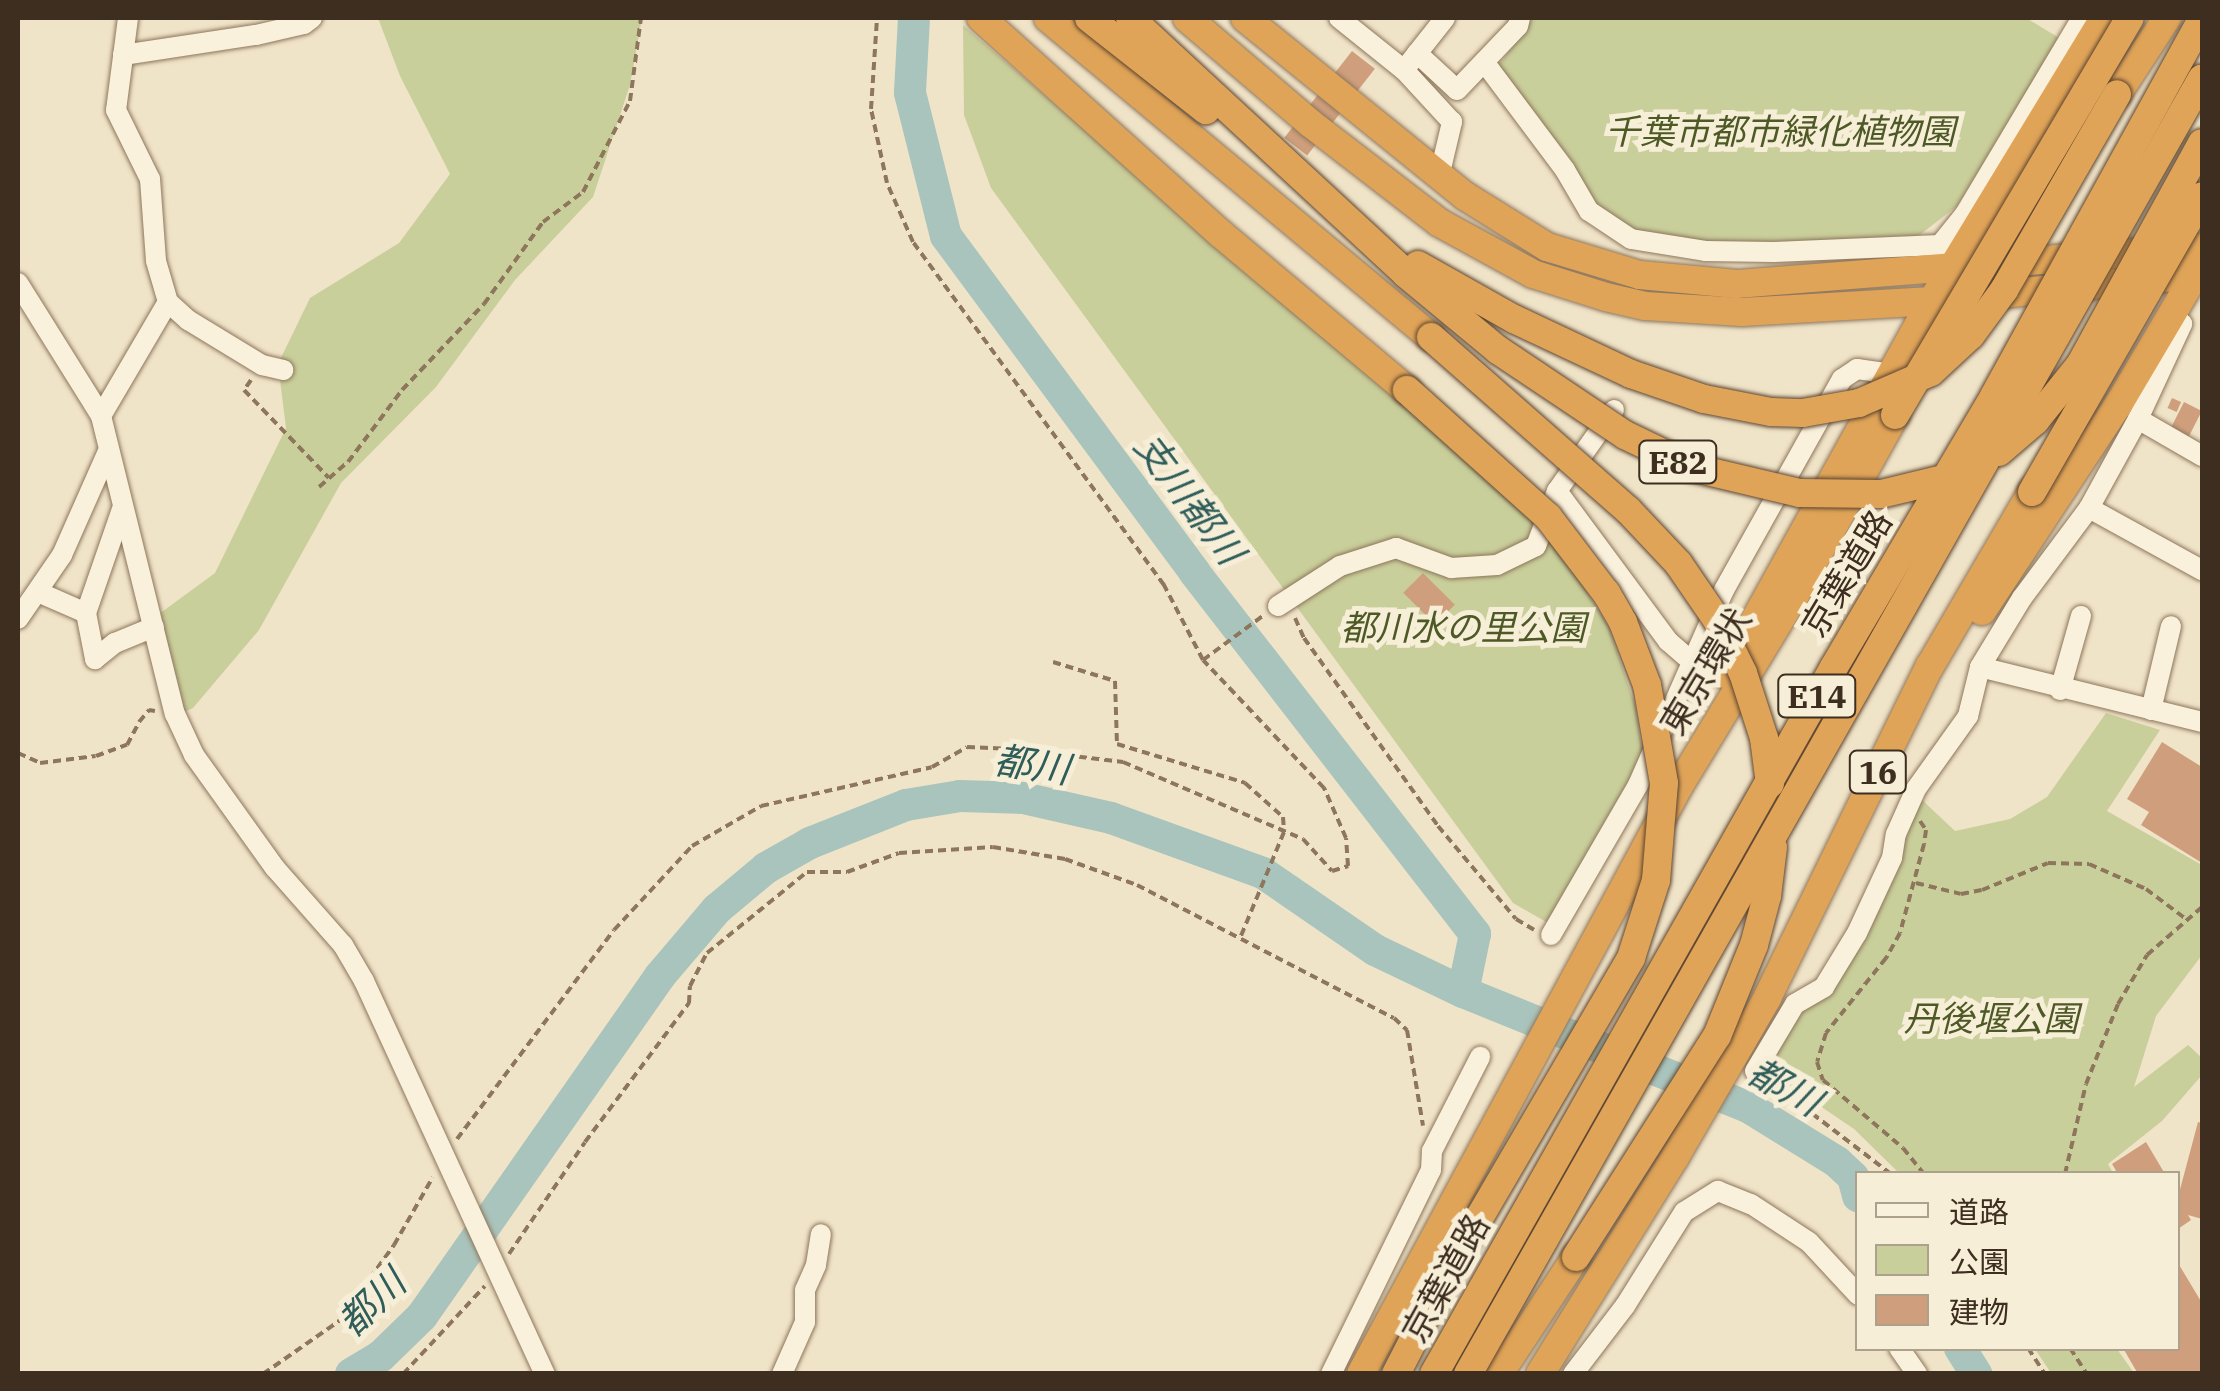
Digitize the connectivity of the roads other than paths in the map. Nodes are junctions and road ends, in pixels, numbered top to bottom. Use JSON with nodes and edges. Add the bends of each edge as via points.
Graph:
{"nodes":[{"id":1,"x":128,"y":18,"type":"edge"},
{"id":2,"x":312,"y":18,"type":"edge"},
{"id":3,"x":980,"y":18,"type":"edge"},
{"id":4,"x":1048,"y":18,"type":"edge"},
{"id":5,"x":1090,"y":18,"type":"edge"},
{"id":6,"x":1130,"y":18,"type":"edge"},
{"id":7,"x":1187,"y":18,"type":"edge"},
{"id":8,"x":1246,"y":18,"type":"edge"},
{"id":9,"x":1340,"y":18,"type":"edge"},
{"id":10,"x":1446,"y":18,"type":"edge"},
{"id":11,"x":1520,"y":18,"type":"edge"},
{"id":12,"x":2082,"y":18,"type":"edge"},
{"id":13,"x":2104,"y":18,"type":"edge"},
{"id":14,"x":2130,"y":18,"type":"edge"},
{"id":15,"x":2167,"y":18,"type":"edge"},
{"id":16,"x":2202,"y":19,"type":"edge"},
{"id":17,"x":255,"y":26,"type":"edge"},
{"id":18,"x":1417,"y":53,"type":"junction"},
{"id":19,"x":123,"y":54,"type":"junction"},
{"id":20,"x":1485,"y":64,"type":"junction"},
{"id":21,"x":1404,"y":70,"type":"junction"},
{"id":22,"x":2202,"y":78,"type":"edge"},
{"id":23,"x":2202,"y":143,"type":"edge"},
{"id":24,"x":1439,"y":177,"type":"junction"},
{"id":25,"x":2202,"y":196,"type":"edge"},
{"id":26,"x":1946,"y":257,"type":"junction"},
{"id":27,"x":2201,"y":264,"type":"edge"},
{"id":28,"x":18,"y":283,"type":"edge"},
{"id":29,"x":1932,"y":301,"type":"junction"},
{"id":30,"x":168,"y":302,"type":"junction"},
{"id":31,"x":2173,"y":314,"type":"junction"},
{"id":32,"x":273,"y":368,"type":"road end"},
{"id":33,"x":1892,"y":374,"type":"junction"},
{"id":34,"x":1614,"y":410,"type":"dead end"},
{"id":35,"x":101,"y":416,"type":"junction"},
{"id":36,"x":2138,"y":419,"type":"junction"},
{"id":37,"x":108,"y":450,"type":"junction"},
{"id":38,"x":2202,"y":456,"type":"edge"},
{"id":39,"x":1558,"y":491,"type":"junction"},
{"id":40,"x":2089,"y":508,"type":"junction"},
{"id":41,"x":122,"y":509,"type":"junction"},
{"id":42,"x":2202,"y":570,"type":"edge"},
{"id":43,"x":38,"y":592,"type":"junction"},
{"id":44,"x":1282,"y":603,"type":"road end"},
{"id":45,"x":86,"y":613,"type":"junction"},
{"id":46,"x":2080,"y":616,"type":"dead end"},
{"id":47,"x":18,"y":619,"type":"edge"},
{"id":48,"x":2171,"y":626,"type":"dead end"},
{"id":49,"x":154,"y":627,"type":"junction"},
{"id":50,"x":1690,"y":660,"type":"junction"},
{"id":51,"x":1980,"y":667,"type":"junction"},
{"id":52,"x":2060,"y":690,"type":"junction"},
{"id":53,"x":2150,"y":710,"type":"junction"},
{"id":54,"x":2202,"y":722,"type":"edge"},
{"id":55,"x":1679,"y":786,"type":"junction"},
{"id":56,"x":1551,"y":935,"type":"road end"},
{"id":57,"x":1767,"y":998,"type":"junction"},
{"id":58,"x":1480,"y":1057,"type":"dead end"},
{"id":59,"x":1744,"y":1064,"type":"junction"},
{"id":60,"x":820,"y":1234,"type":"dead end"},
{"id":61,"x":1855,"y":1292,"type":"edge"},
{"id":62,"x":1900,"y":1351,"type":"edge"},
{"id":63,"x":545,"y":1374,"type":"edge"},
{"id":64,"x":782,"y":1374,"type":"edge"},
{"id":65,"x":1331,"y":1374,"type":"edge"},
{"id":66,"x":1361,"y":1374,"type":"edge"},
{"id":67,"x":1396,"y":1374,"type":"edge"},
{"id":68,"x":1434,"y":1374,"type":"edge"},
{"id":69,"x":1468,"y":1374,"type":"edge"},
{"id":70,"x":1499,"y":1374,"type":"edge"},
{"id":71,"x":1540,"y":1374,"type":"edge"},
{"id":72,"x":1573,"y":1374,"type":"edge"},
{"id":73,"x":1917,"y":1374,"type":"edge"}],
"edges":[{"from":1,"to":19,"type":"street"},
{"from":2,"to":17,"type":"street"},
{"from":3,"to":67,"type":"highway","bridge":true,"via":[[1537,506],[1606,594],[1647,685],[1664,783],[1656,880],[1630,958]]},
{"from":4,"to":70,"type":"highway","number":"E82","bridge":true,"via":[[1628,510],[1678,564],[1723,630],[1749,689],[1772,799],[1767,896],[1743,979],[1694,1078]]},
{"from":5,"to":15,"type":"highway","number":"E82","bridge":true,"via":[[1307,189],[1438,277],[1631,374],[1738,408],[1803,413],[1884,396],[1953,355],[2004,290]]},
{"from":6,"to":23,"type":"highway","number":"E82","bridge":true,"via":[[1406,274],[1498,350],[1668,458],[1800,493],[1854,496],[1915,488],[2004,449],[2080,365]]},
{"from":7,"to":29,"type":"highway","via":[[1310,124],[1440,222],[1532,274],[1646,306],[1696,311]]},
{"from":8,"to":24,"type":"highway"},
{"from":9,"to":21,"type":"street"},
{"from":10,"to":18,"type":"street"},
{"from":11,"to":20,"type":"street"},
{"from":12,"to":26,"type":"street"},
{"from":13,"to":26,"type":"highway"},
{"from":14,"to":55,"type":"highway","name":"東京環状","bridge":true},
{"from":16,"to":68,"type":"highway","name":"京葉道路","number":"E14","bridge":true},
{"from":17,"to":19,"type":"street"},
{"from":18,"to":20,"type":"street","via":[[1457,90]]},
{"from":18,"to":21,"type":"street"},
{"from":19,"to":30,"type":"street","via":[[116,110],[150,180],[156,261]]},
{"from":20,"to":26,"type":"street","via":[[1589,211],[1631,238],[1705,251]]},
{"from":21,"to":24,"type":"street","via":[[1452,122]]},
{"from":22,"to":69,"type":"highway","name":"京葉道路","number":"E14","bridge":true},
{"from":24,"to":26,"type":"highway","via":[[1547,246],[1671,281],[1737,284]]},
{"from":25,"to":57,"type":"highway","number":"16","bridge":true,"via":[[1930,666]]},
{"from":26,"to":27,"type":"highway"},
{"from":26,"to":29,"type":"highway"},
{"from":27,"to":29,"type":"highway"},
{"from":27,"to":31,"type":"highway"},
{"from":28,"to":35,"type":"street"},
{"from":29,"to":33,"type":"highway"},
{"from":30,"to":32,"type":"street"},
{"from":30,"to":35,"type":"street"},
{"from":31,"to":36,"type":"street","via":[[2182,324]]},
{"from":31,"to":57,"type":"highway","via":[[1963,640],[1850,868]]},
{"from":33,"to":50,"type":"street","via":[[1857,369],[1842,379]]},
{"from":33,"to":55,"type":"highway","via":[[1713,697],[1688,747]]},
{"from":34,"to":39,"type":"street"},
{"from":35,"to":37,"type":"street"},
{"from":36,"to":38,"type":"street"},
{"from":36,"to":40,"type":"street"},
{"from":37,"to":41,"type":"street"},
{"from":37,"to":43,"type":"street","via":[[62,555]]},
{"from":39,"to":44,"type":"street","via":[[1536,546],[1497,565],[1452,568],[1396,548],[1340,566]]},
{"from":39,"to":50,"type":"street","via":[[1668,641]]},
{"from":40,"to":42,"type":"street"},
{"from":40,"to":51,"type":"street"},
{"from":41,"to":45,"type":"street"},
{"from":41,"to":49,"type":"street"},
{"from":43,"to":45,"type":"street"},
{"from":43,"to":47,"type":"street"},
{"from":45,"to":49,"type":"street","via":[[95,659]]},
{"from":46,"to":52,"type":"street"},
{"from":48,"to":53,"type":"street"},
{"from":49,"to":63,"type":"street","via":[[174,714],[221,797],[343,945]]},
{"from":50,"to":56,"type":"street","via":[[1638,785]]},
{"from":51,"to":52,"type":"street"},
{"from":51,"to":59,"type":"street","via":[[1968,716],[1906,810],[1887,872],[1857,933],[1824,987],[1795,1004]]},
{"from":52,"to":53,"type":"street"},
{"from":53,"to":54,"type":"street"},
{"from":55,"to":66,"type":"highway","name":"東京環状"},
{"from":57,"to":59,"type":"highway","number":"16"},
{"from":58,"to":65,"type":"street"},
{"from":59,"to":71,"type":"highway","number":"16","via":[[1675,1157]]},
{"from":60,"to":64,"type":"street","via":[[805,1290],[805,1322]]},
{"from":61,"to":72,"type":"street","via":[[1809,1242],[1718,1191],[1684,1212]]},
{"from":62,"to":73,"type":"street"}]}
